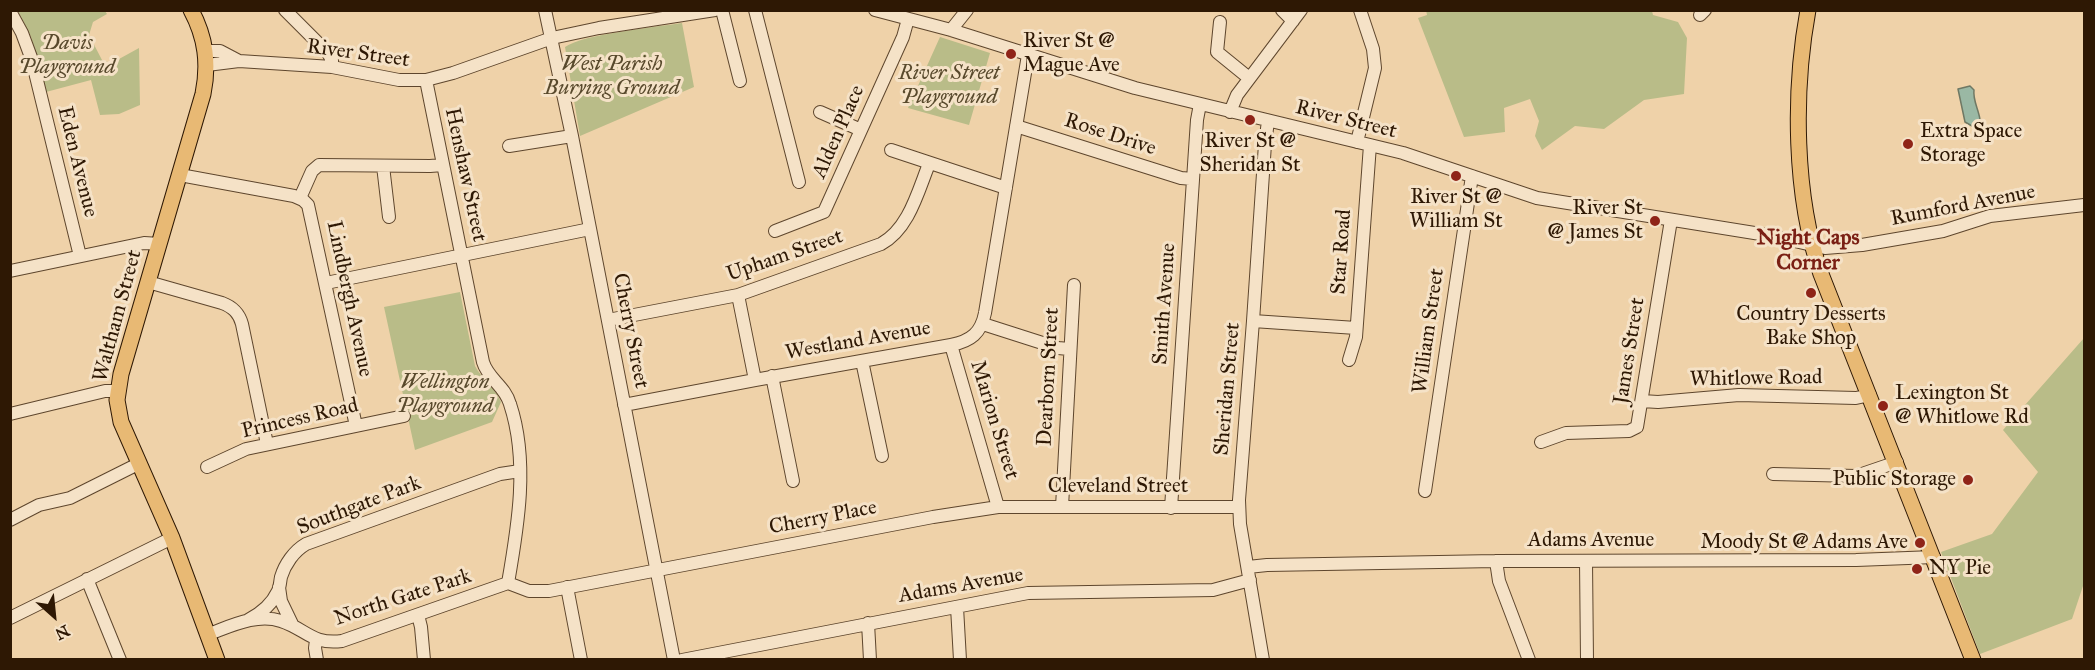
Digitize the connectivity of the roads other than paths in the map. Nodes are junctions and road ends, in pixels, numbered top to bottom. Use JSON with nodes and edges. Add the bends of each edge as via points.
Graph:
{"nodes":[{"id":1,"x":191,"y":10,"type":"edge"},
{"id":2,"x":285,"y":10,"type":"edge"},
{"id":3,"x":545,"y":10,"type":"edge"},
{"id":4,"x":715,"y":10,"type":"edge"},
{"id":5,"x":722,"y":10,"type":"edge"},
{"id":6,"x":755,"y":10,"type":"edge"},
{"id":7,"x":875,"y":10,"type":"edge"},
{"id":8,"x":967,"y":10,"type":"edge"},
{"id":9,"x":1282,"y":10,"type":"edge"},
{"id":10,"x":1360,"y":10,"type":"edge"},
{"id":11,"x":1808,"y":10,"type":"edge"},
{"id":12,"x":10,"y":11,"type":"edge"},
{"id":13,"x":1297,"y":16,"type":"edge"},
{"id":14,"x":908,"y":19,"type":"junction"},
{"id":15,"x":1220,"y":22,"type":"dead end"},
{"id":16,"x":951,"y":30,"type":"junction"},
{"id":17,"x":552,"y":38,"type":"junction"},
{"id":18,"x":1028,"y":55,"type":"junction"},
{"id":19,"x":206,"y":58,"type":"junction"},
{"id":20,"x":332,"y":67,"type":"junction"},
{"id":21,"x":1249,"y":78,"type":"junction"},
{"id":22,"x":426,"y":80,"type":"junction"},
{"id":23,"x":740,"y":81,"type":"dead end"},
{"id":24,"x":1200,"y":104,"type":"junction"},
{"id":25,"x":820,"y":112,"type":"dead end"},
{"id":26,"x":1230,"y":112,"type":"junction"},
{"id":27,"x":1268,"y":121,"type":"junction"},
{"id":28,"x":1016,"y":126,"type":"junction"},
{"id":29,"x":861,"y":130,"type":"junction"},
{"id":30,"x":572,"y":136,"type":"junction"},
{"id":31,"x":1357,"y":142,"type":"junction"},
{"id":32,"x":1370,"y":145,"type":"junction"},
{"id":33,"x":509,"y":146,"type":"dead end"},
{"id":34,"x":891,"y":150,"type":"dead end"},
{"id":35,"x":929,"y":164,"type":"junction"},
{"id":36,"x":443,"y":165,"type":"junction"},
{"id":37,"x":383,"y":166,"type":"junction"},
{"id":38,"x":180,"y":175,"type":"junction"},
{"id":39,"x":1473,"y":177,"type":"junction"},
{"id":40,"x":1193,"y":179,"type":"junction"},
{"id":41,"x":799,"y":182,"type":"dead end"},
{"id":42,"x":1006,"y":188,"type":"junction"},
{"id":43,"x":300,"y":198,"type":"junction"},
{"id":44,"x":2085,"y":205,"type":"edge"},
{"id":45,"x":389,"y":217,"type":"dead end"},
{"id":46,"x":1671,"y":220,"type":"junction"},
{"id":47,"x":590,"y":229,"type":"junction"},
{"id":48,"x":775,"y":231,"type":"dead end"},
{"id":49,"x":160,"y":244,"type":"junction"},
{"id":50,"x":1813,"y":246,"type":"junction"},
{"id":51,"x":460,"y":255,"type":"junction"},
{"id":52,"x":80,"y":256,"type":"junction"},
{"id":53,"x":10,"y":271,"type":"edge"},
{"id":54,"x":148,"y":282,"type":"junction"},
{"id":55,"x":326,"y":283,"type":"junction"},
{"id":56,"x":1074,"y":285,"type":"dead end"},
{"id":57,"x":738,"y":295,"type":"junction"},
{"id":58,"x":608,"y":320,"type":"junction"},
{"id":59,"x":1253,"y":321,"type":"junction"},
{"id":60,"x":982,"y":324,"type":"junction"},
{"id":61,"x":1356,"y":327,"type":"junction"},
{"id":62,"x":951,"y":345,"type":"junction"},
{"id":63,"x":1069,"y":349,"type":"junction"},
{"id":64,"x":1349,"y":360,"type":"dead end"},
{"id":65,"x":862,"y":361,"type":"junction"},
{"id":66,"x":772,"y":376,"type":"junction"},
{"id":67,"x":754,"y":380,"type":"junction"},
{"id":68,"x":118,"y":391,"type":"junction"},
{"id":69,"x":1870,"y":395,"type":"junction"},
{"id":70,"x":1642,"y":401,"type":"junction"},
{"id":71,"x":624,"y":405,"type":"junction"},
{"id":72,"x":10,"y":414,"type":"edge"},
{"id":73,"x":404,"y":416,"type":"dead end"},
{"id":74,"x":356,"y":426,"type":"junction"},
{"id":75,"x":1541,"y":442,"type":"dead end"},
{"id":76,"x":267,"y":444,"type":"junction"},
{"id":77,"x":882,"y":456,"type":"dead end"},
{"id":78,"x":1897,"y":462,"type":"junction"},
{"id":79,"x":140,"y":463,"type":"junction"},
{"id":80,"x":207,"y":467,"type":"dead end"},
{"id":81,"x":520,"y":471,"type":"junction"},
{"id":82,"x":1773,"y":474,"type":"dead end"},
{"id":83,"x":794,"y":481,"type":"dead end"},
{"id":84,"x":1425,"y":491,"type":"dead end"},
{"id":85,"x":998,"y":507,"type":"junction"},
{"id":86,"x":1062,"y":507,"type":"junction"},
{"id":87,"x":1239,"y":507,"type":"junction"},
{"id":88,"x":1171,"y":508,"type":"junction"},
{"id":89,"x":10,"y":520,"type":"edge"},
{"id":90,"x":172,"y":538,"type":"junction"},
{"id":91,"x":1934,"y":557,"type":"junction"},
{"id":92,"x":1496,"y":561,"type":"junction"},
{"id":93,"x":1586,"y":561,"type":"junction"},
{"id":94,"x":1248,"y":567,"type":"junction"},
{"id":95,"x":656,"y":570,"type":"junction"},
{"id":96,"x":87,"y":579,"type":"junction"},
{"id":97,"x":1250,"y":580,"type":"junction"},
{"id":98,"x":508,"y":583,"type":"junction"},
{"id":99,"x":279,"y":587,"type":"junction"},
{"id":100,"x":567,"y":587,"type":"junction"},
{"id":101,"x":957,"y":607,"type":"junction"},
{"id":102,"x":418,"y":615,"type":"junction"},
{"id":103,"x":10,"y":618,"type":"edge"},
{"id":104,"x":248,"y":620,"type":"junction"},
{"id":105,"x":868,"y":623,"type":"junction"},
{"id":106,"x":294,"y":627,"type":"junction"},
{"id":107,"x":208,"y":634,"type":"junction"},
{"id":108,"x":316,"y":640,"type":"junction"},
{"id":109,"x":120,"y":660,"type":"edge"},
{"id":110,"x":217,"y":660,"type":"edge"},
{"id":111,"x":317,"y":660,"type":"edge"},
{"id":112,"x":424,"y":660,"type":"edge"},
{"id":113,"x":580,"y":660,"type":"edge"},
{"id":114,"x":674,"y":660,"type":"edge"},
{"id":115,"x":681,"y":660,"type":"edge"},
{"id":116,"x":870,"y":660,"type":"edge"},
{"id":117,"x":960,"y":660,"type":"edge"},
{"id":118,"x":1263,"y":660,"type":"edge"},
{"id":119,"x":1529,"y":660,"type":"edge"},
{"id":120,"x":1587,"y":660,"type":"edge"},
{"id":121,"x":1973,"y":660,"type":"edge"}],
"edges":[{"from":1,"to":19,"type":"main road","name":"Waltham Street","via":[[200,28]]},
{"from":2,"to":20,"type":"street","via":[[328,52]]},
{"from":3,"to":17,"type":"street","name":"Cherry Street"},
{"from":4,"to":17,"type":"street","name":"River Street"},
{"from":5,"to":23,"type":"street"},
{"from":6,"to":41,"type":"street"},
{"from":7,"to":14,"type":"street","name":"River Street"},
{"from":8,"to":16,"type":"street"},
{"from":9,"to":13,"type":"street"},
{"from":10,"to":31,"type":"street","via":[[1375,68]]},
{"from":11,"to":50,"type":"main road","via":[[1800,68],[1798,129]]},
{"from":12,"to":52,"type":"street","name":"Eden Avenue","via":[[32,60]]},
{"from":13,"to":21,"type":"street"},
{"from":14,"to":16,"type":"street","name":"River Street"},
{"from":14,"to":29,"type":"street","name":"Alden Place"},
{"from":15,"to":21,"type":"street","via":[[1216,52]]},
{"from":16,"to":18,"type":"street","name":"River Street"},
{"from":17,"to":22,"type":"street","name":"River Street"},
{"from":17,"to":30,"type":"street","name":"Cherry Street"},
{"from":18,"to":24,"type":"street","name":"River Street"},
{"from":18,"to":28,"type":"street"},
{"from":19,"to":20,"type":"street","name":"River Street","via":[[220,51],[239,61]]},
{"from":19,"to":38,"type":"main road","name":"Waltham Street","via":[[204,94]]},
{"from":20,"to":22,"type":"street","name":"River Street","via":[[399,80]]},
{"from":21,"to":26,"type":"street"},
{"from":22,"to":36,"type":"street","name":"Henshaw Street"},
{"from":24,"to":26,"type":"street","name":"River Street"},
{"from":24,"to":40,"type":"street","name":"Smith Avenue"},
{"from":25,"to":29,"type":"street"},
{"from":26,"to":27,"type":"street","name":"River Street"},
{"from":27,"to":31,"type":"street","name":"River Street"},
{"from":27,"to":59,"type":"street","name":"Sheridan Street"},
{"from":28,"to":40,"type":"street","name":"Rose Drive"},
{"from":28,"to":42,"type":"street"},
{"from":29,"to":48,"type":"street","name":"Alden Place","via":[[824,212]]},
{"from":30,"to":33,"type":"street"},
{"from":30,"to":47,"type":"street","name":"Cherry Street"},
{"from":31,"to":32,"type":"street","name":"River Street"},
{"from":32,"to":39,"type":"street","name":"River Street"},
{"from":32,"to":61,"type":"street","name":"Star Road"},
{"from":34,"to":35,"type":"street"},
{"from":35,"to":42,"type":"street"},
{"from":35,"to":57,"type":"street","name":"Upham Street","via":[[903,224],[889,239]]},
{"from":36,"to":37,"type":"street"},
{"from":36,"to":51,"type":"street","name":"Henshaw Street"},
{"from":37,"to":43,"type":"street","via":[[319,165],[312,171]]},
{"from":37,"to":45,"type":"street"},
{"from":38,"to":43,"type":"street"},
{"from":38,"to":49,"type":"main road","name":"Waltham Street"},
{"from":39,"to":46,"type":"street","name":"River Street","via":[[1547,200]]},
{"from":39,"to":84,"type":"street","name":"William Street"},
{"from":40,"to":88,"type":"street","name":"Smith Avenue"},
{"from":42,"to":60,"type":"street"},
{"from":43,"to":55,"type":"street","name":"Lindbergh Avenue","via":[[311,211]]},
{"from":44,"to":50,"type":"street","name":"Rumford Avenue","via":[[1984,217],[1943,231],[1862,245],[1831,249]]},
{"from":46,"to":50,"type":"street","name":"River Street"},
{"from":46,"to":70,"type":"street","name":"James Street"},
{"from":47,"to":51,"type":"street","name":"Henshaw Street"},
{"from":47,"to":58,"type":"street","name":"Cherry Street"},
{"from":49,"to":52,"type":"street","via":[[144,243]]},
{"from":49,"to":54,"type":"main road","name":"Waltham Street"},
{"from":50,"to":69,"type":"main road"},
{"from":51,"to":55,"type":"street"},
{"from":51,"to":81,"type":"street","via":[[483,366],[505,391],[511,406]]},
{"from":52,"to":53,"type":"street"},
{"from":54,"to":68,"type":"main road","name":"Waltham Street"},
{"from":54,"to":76,"type":"street","via":[[222,303],[237,313]]},
{"from":55,"to":74,"type":"street","name":"Lindbergh Avenue"},
{"from":56,"to":63,"type":"street","name":"Dearborn Street"},
{"from":57,"to":58,"type":"street","name":"Upham Street"},
{"from":57,"to":67,"type":"street"},
{"from":58,"to":71,"type":"street","name":"Cherry Street"},
{"from":59,"to":61,"type":"street"},
{"from":59,"to":87,"type":"street","name":"Sheridan Street"},
{"from":60,"to":62,"type":"street","name":"Westland Avenue","via":[[972,338]]},
{"from":60,"to":63,"type":"street"},
{"from":61,"to":64,"type":"street","name":"Star Road"},
{"from":62,"to":65,"type":"street","name":"Westland Avenue"},
{"from":62,"to":85,"type":"street","name":"Marion Street"},
{"from":63,"to":86,"type":"street","name":"Dearborn Street"},
{"from":65,"to":66,"type":"street","name":"Westland Avenue"},
{"from":65,"to":77,"type":"street"},
{"from":66,"to":67,"type":"street","name":"Westland Avenue"},
{"from":66,"to":83,"type":"street"},
{"from":67,"to":71,"type":"street","name":"Westland Avenue"},
{"from":68,"to":72,"type":"street"},
{"from":68,"to":79,"type":"main road","name":"Waltham Street","via":[[120,417]]},
{"from":69,"to":70,"type":"street","name":"Whitlowe Road","via":[[1739,395]]},
{"from":69,"to":78,"type":"main road"},
{"from":70,"to":75,"type":"street","name":"James Street","via":[[1638,424],[1632,430],[1566,433]]},
{"from":71,"to":95,"type":"street","name":"Cherry Street"},
{"from":73,"to":74,"type":"street","name":"Princess Road"},
{"from":74,"to":76,"type":"street","name":"Princess Road"},
{"from":76,"to":80,"type":"street","name":"Princess Road"},
{"from":78,"to":82,"type":"street","via":[[1850,477]]},
{"from":78,"to":91,"type":"main road"},
{"from":79,"to":89,"type":"street","via":[[69,498],[44,503]]},
{"from":79,"to":90,"type":"main road","name":"Waltham Street"},
{"from":81,"to":98,"type":"street"},
{"from":81,"to":99,"type":"street","name":"Southgate Park","via":[[500,474],[306,544],[290,561]]},
{"from":85,"to":86,"type":"street","name":"Cleveland Street"},
{"from":85,"to":95,"type":"street","name":"Cherry Place"},
{"from":86,"to":88,"type":"street","name":"Cleveland Street"},
{"from":87,"to":88,"type":"street","name":"Cleveland Street"},
{"from":87,"to":94,"type":"street","name":"Sheridan Street"},
{"from":90,"to":96,"type":"street"},
{"from":90,"to":107,"type":"main road","name":"Waltham Street"},
{"from":91,"to":93,"type":"street","name":"Adams Avenue"},
{"from":91,"to":121,"type":"main road"},
{"from":92,"to":93,"type":"street","name":"Adams Avenue"},
{"from":92,"to":94,"type":"street","name":"Adams Avenue"},
{"from":92,"to":119,"type":"street","via":[[1499,581]]},
{"from":93,"to":120,"type":"street"},
{"from":94,"to":97,"type":"street","name":"Sheridan Street"},
{"from":95,"to":100,"type":"street","name":"Cherry Place"},
{"from":95,"to":114,"type":"street","name":"Cherry Street"},
{"from":96,"to":103,"type":"street"},
{"from":96,"to":109,"type":"street"},
{"from":97,"to":101,"type":"street","name":"Adams Avenue","via":[[1219,589],[1034,593]]},
{"from":97,"to":118,"type":"street","name":"Sheridan Street"},
{"from":98,"to":100,"type":"street","name":"Cherry Place","via":[[534,591]]},
{"from":98,"to":102,"type":"street","name":"North Gate Park"},
{"from":99,"to":104,"type":"street","name":"Southgate Park","via":[[268,606]]},
{"from":99,"to":106,"type":"street","via":[[284,610]]},
{"from":100,"to":113,"type":"street"},
{"from":101,"to":105,"type":"street","name":"Adams Avenue"},
{"from":101,"to":117,"type":"street"},
{"from":102,"to":108,"type":"street","name":"North Gate Park","via":[[346,640]]},
{"from":102,"to":112,"type":"street"},
{"from":104,"to":106,"type":"street","name":"North Gate Park","via":[[270,618]]},
{"from":104,"to":107,"type":"street","name":"North Gate Park"},
{"from":105,"to":115,"type":"street","name":"Adams Avenue"},
{"from":105,"to":116,"type":"street"},
{"from":106,"to":108,"type":"street","name":"North Gate Park"},
{"from":107,"to":110,"type":"main road","name":"Waltham Street"},
{"from":108,"to":111,"type":"street"}]}
